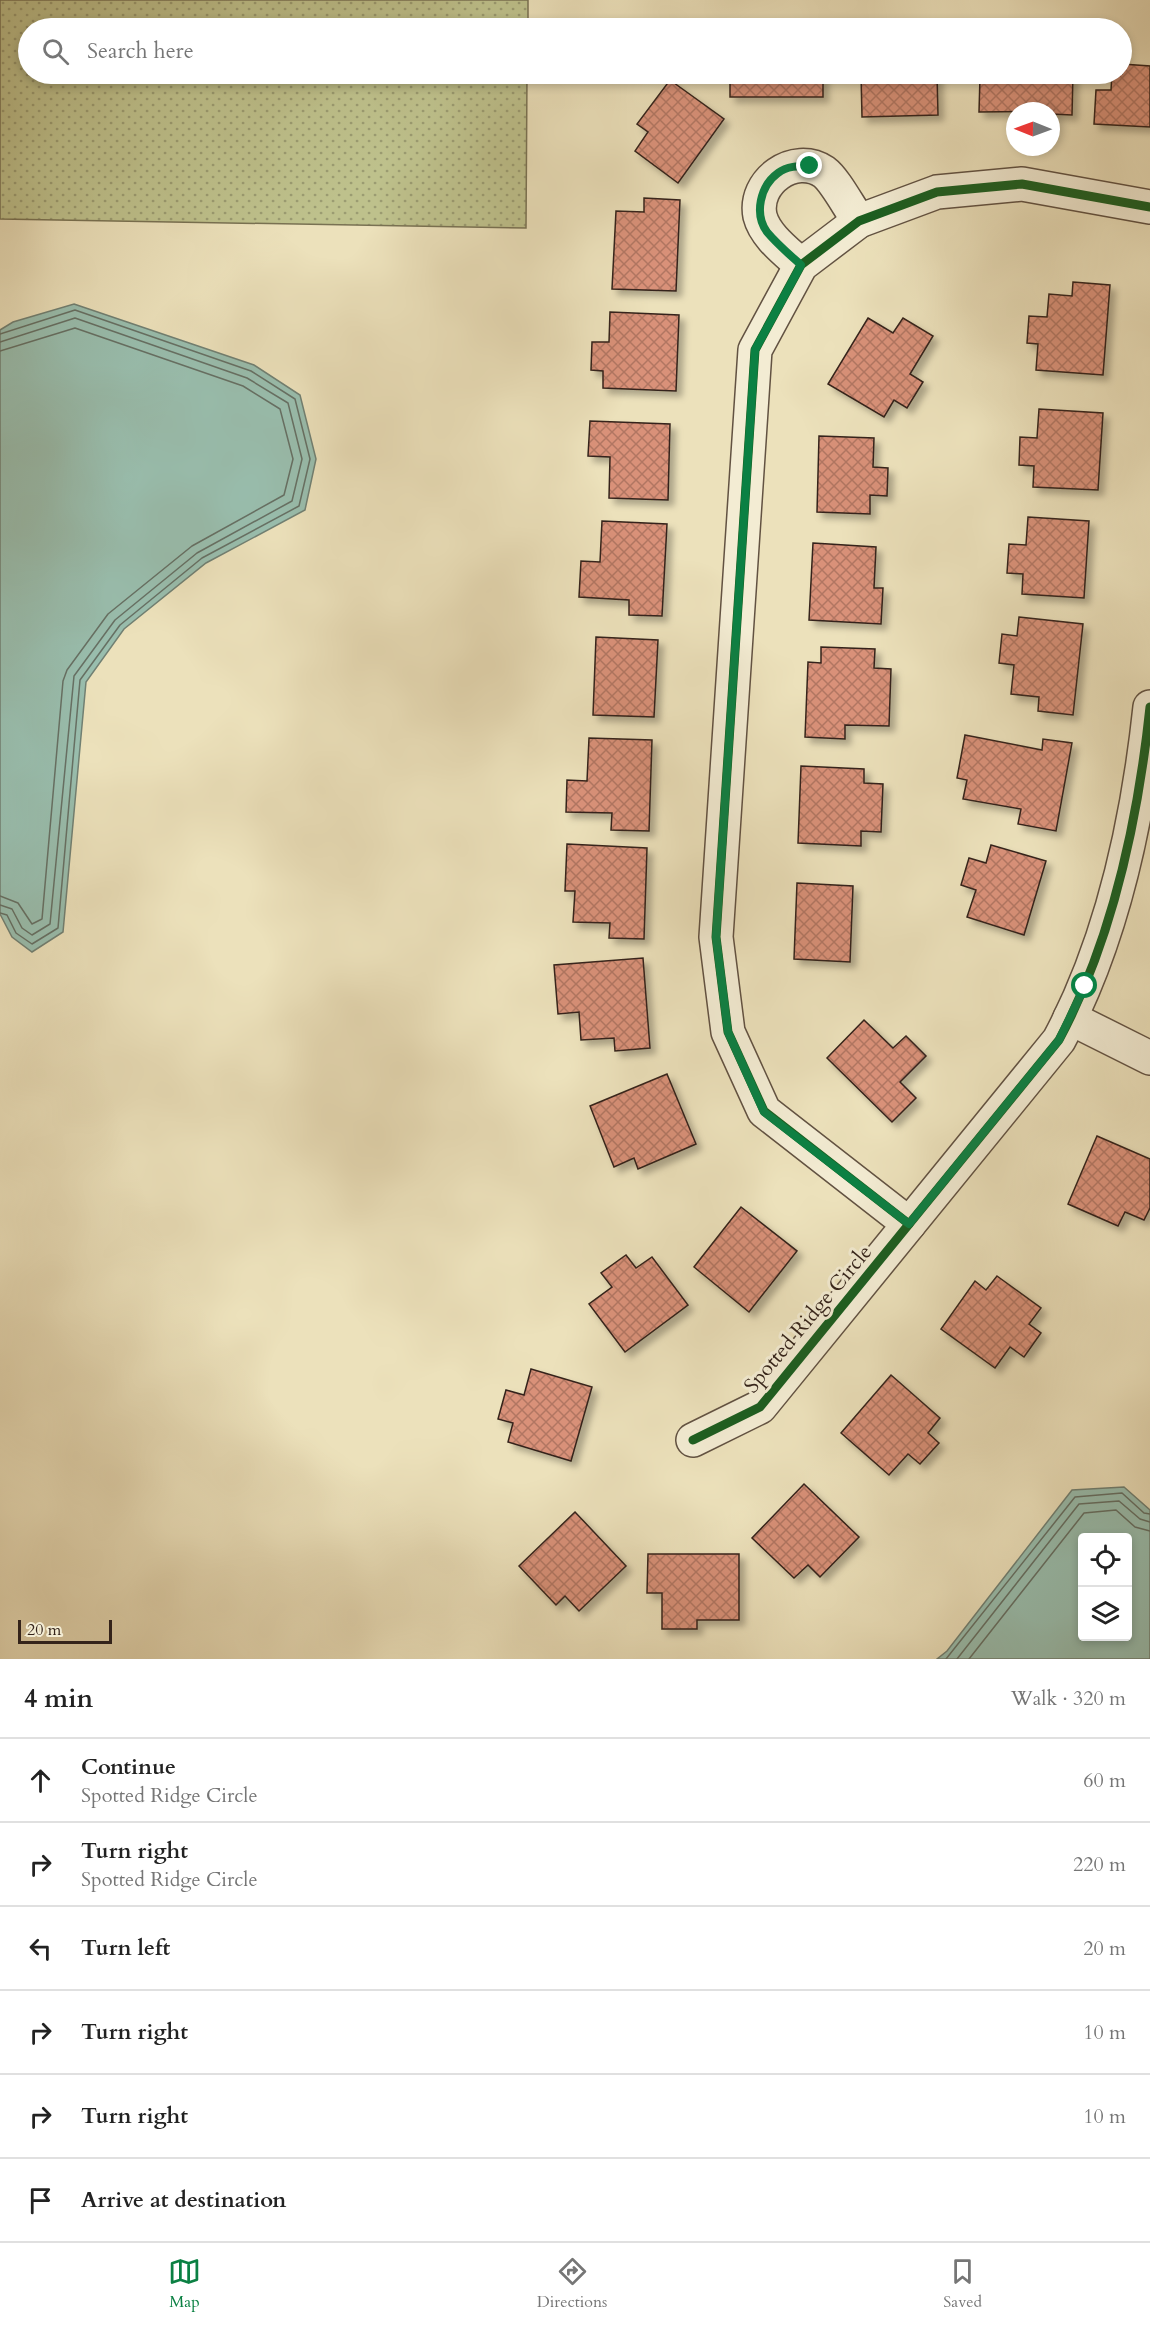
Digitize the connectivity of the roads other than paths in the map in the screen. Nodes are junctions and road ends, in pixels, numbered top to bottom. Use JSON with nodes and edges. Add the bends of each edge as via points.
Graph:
{"nodes":[{"id":1,"x":1150,"y":207,"type":"edge"},
{"id":2,"x":859,"y":221,"type":"junction"},
{"id":3,"x":801,"y":265,"type":"junction"},
{"id":4,"x":1150,"y":707,"type":"edge"},
{"id":5,"x":1070,"y":1018,"type":"junction"},
{"id":6,"x":1150,"y":1058,"type":"edge"},
{"id":7,"x":909,"y":1224,"type":"junction"},
{"id":8,"x":693,"y":1440,"type":"dead end"}],
"edges":[{"from":1,"to":2,"type":"street","via":[[1022,184],[937,192]]},
{"from":2,"to":3,"type":"street"},
{"from":2,"to":3,"type":"street","via":[[825,172],[810,166],[793,166],[778,172],[760,199],[760,216],[766,231]]},
{"from":3,"to":7,"type":"street","via":[[755,350],[716,937],[728,1032],[764,1112]]},
{"from":4,"to":5,"type":"street","name":"Spotted Ridge Circle","via":[[1136,805],[1120,871],[1085,986]]},
{"from":5,"to":6,"type":"street"},
{"from":5,"to":7,"type":"street","name":"Spotted Ridge Circle","via":[[1059,1040]]},
{"from":7,"to":8,"type":"street","name":"Spotted Ridge Circle","via":[[760,1407]]}]}
